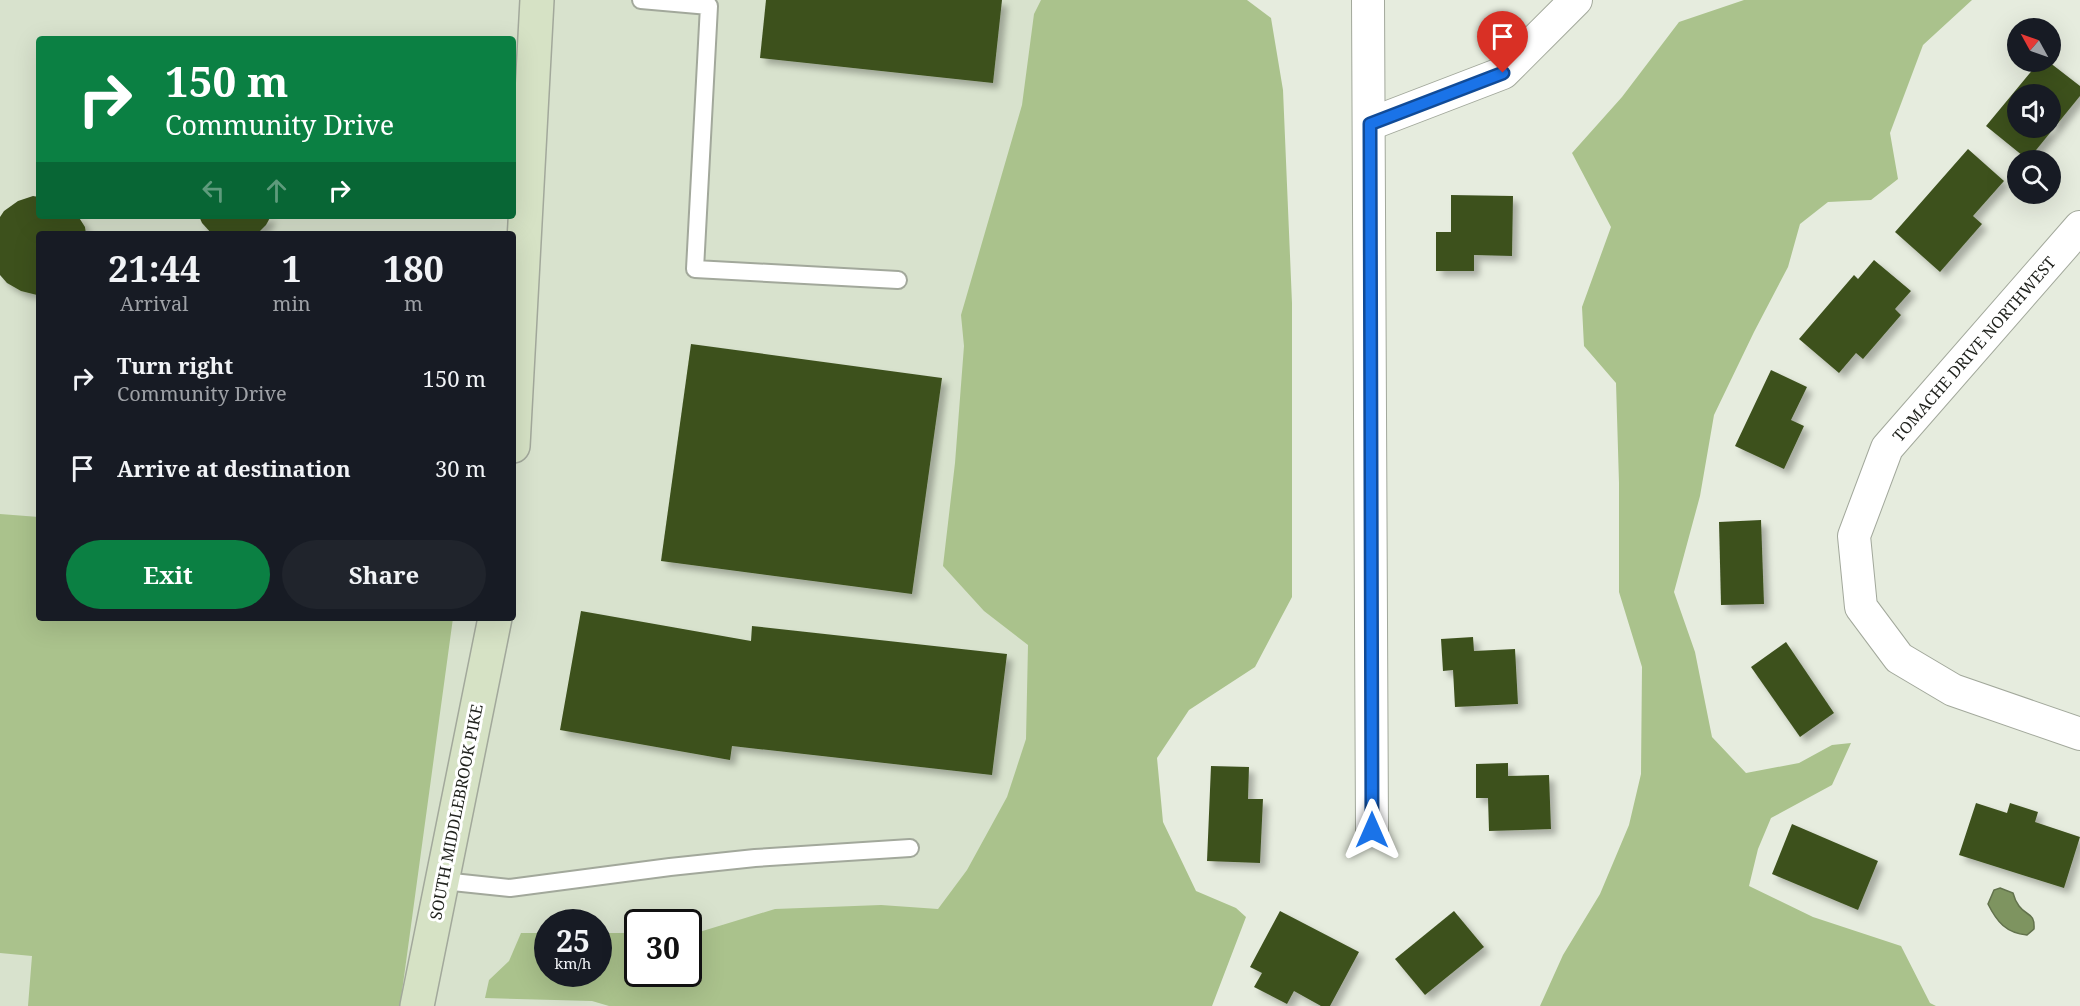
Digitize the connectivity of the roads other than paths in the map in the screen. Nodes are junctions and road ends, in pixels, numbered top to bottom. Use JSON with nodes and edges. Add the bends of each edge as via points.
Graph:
{"nodes":[{"id":1,"x":537,"y":0,"type":"edge"},
{"id":2,"x":641,"y":0,"type":"edge"},
{"id":3,"x":1368,"y":0,"type":"edge"},
{"id":4,"x":1576,"y":0,"type":"edge"},
{"id":5,"x":709,"y":3,"type":"edge"},
{"id":6,"x":1370,"y":124,"type":"junction"},
{"id":7,"x":2080,"y":227,"type":"edge"},
{"id":8,"x":898,"y":280,"type":"dead end"},
{"id":9,"x":516,"y":390,"type":"edge"},
{"id":10,"x":494,"y":621,"type":"edge"},
{"id":11,"x":2080,"y":734,"type":"edge"},
{"id":12,"x":1372,"y":830,"type":"dead end"},
{"id":13,"x":910,"y":848,"type":"dead end"},
{"id":14,"x":443,"y":882,"type":"junction"},
{"id":15,"x":417,"y":1006,"type":"edge"}],
"edges":[{"from":1,"to":9,"type":"main road"},
{"from":2,"to":5,"type":"lane"},
{"from":3,"to":6,"type":"street"},
{"from":4,"to":6,"type":"street","via":[[1503,73]]},
{"from":5,"to":8,"type":"lane","via":[[695,269]]},
{"from":6,"to":12,"type":"street"},
{"from":7,"to":11,"type":"street","name":"TOMACHE DRIVE NORTHWEST","via":[[1887,448],[1854,536],[1861,607],[1899,658],[1953,690]]},
{"from":10,"to":14,"type":"main road","name":"SOUTH MIDDLEBROOK PIKE"},
{"from":13,"to":14,"type":"lane","via":[[755,858],[510,888]]},
{"from":14,"to":15,"type":"main road","name":"SOUTH MIDDLEBROOK PIKE"}]}
